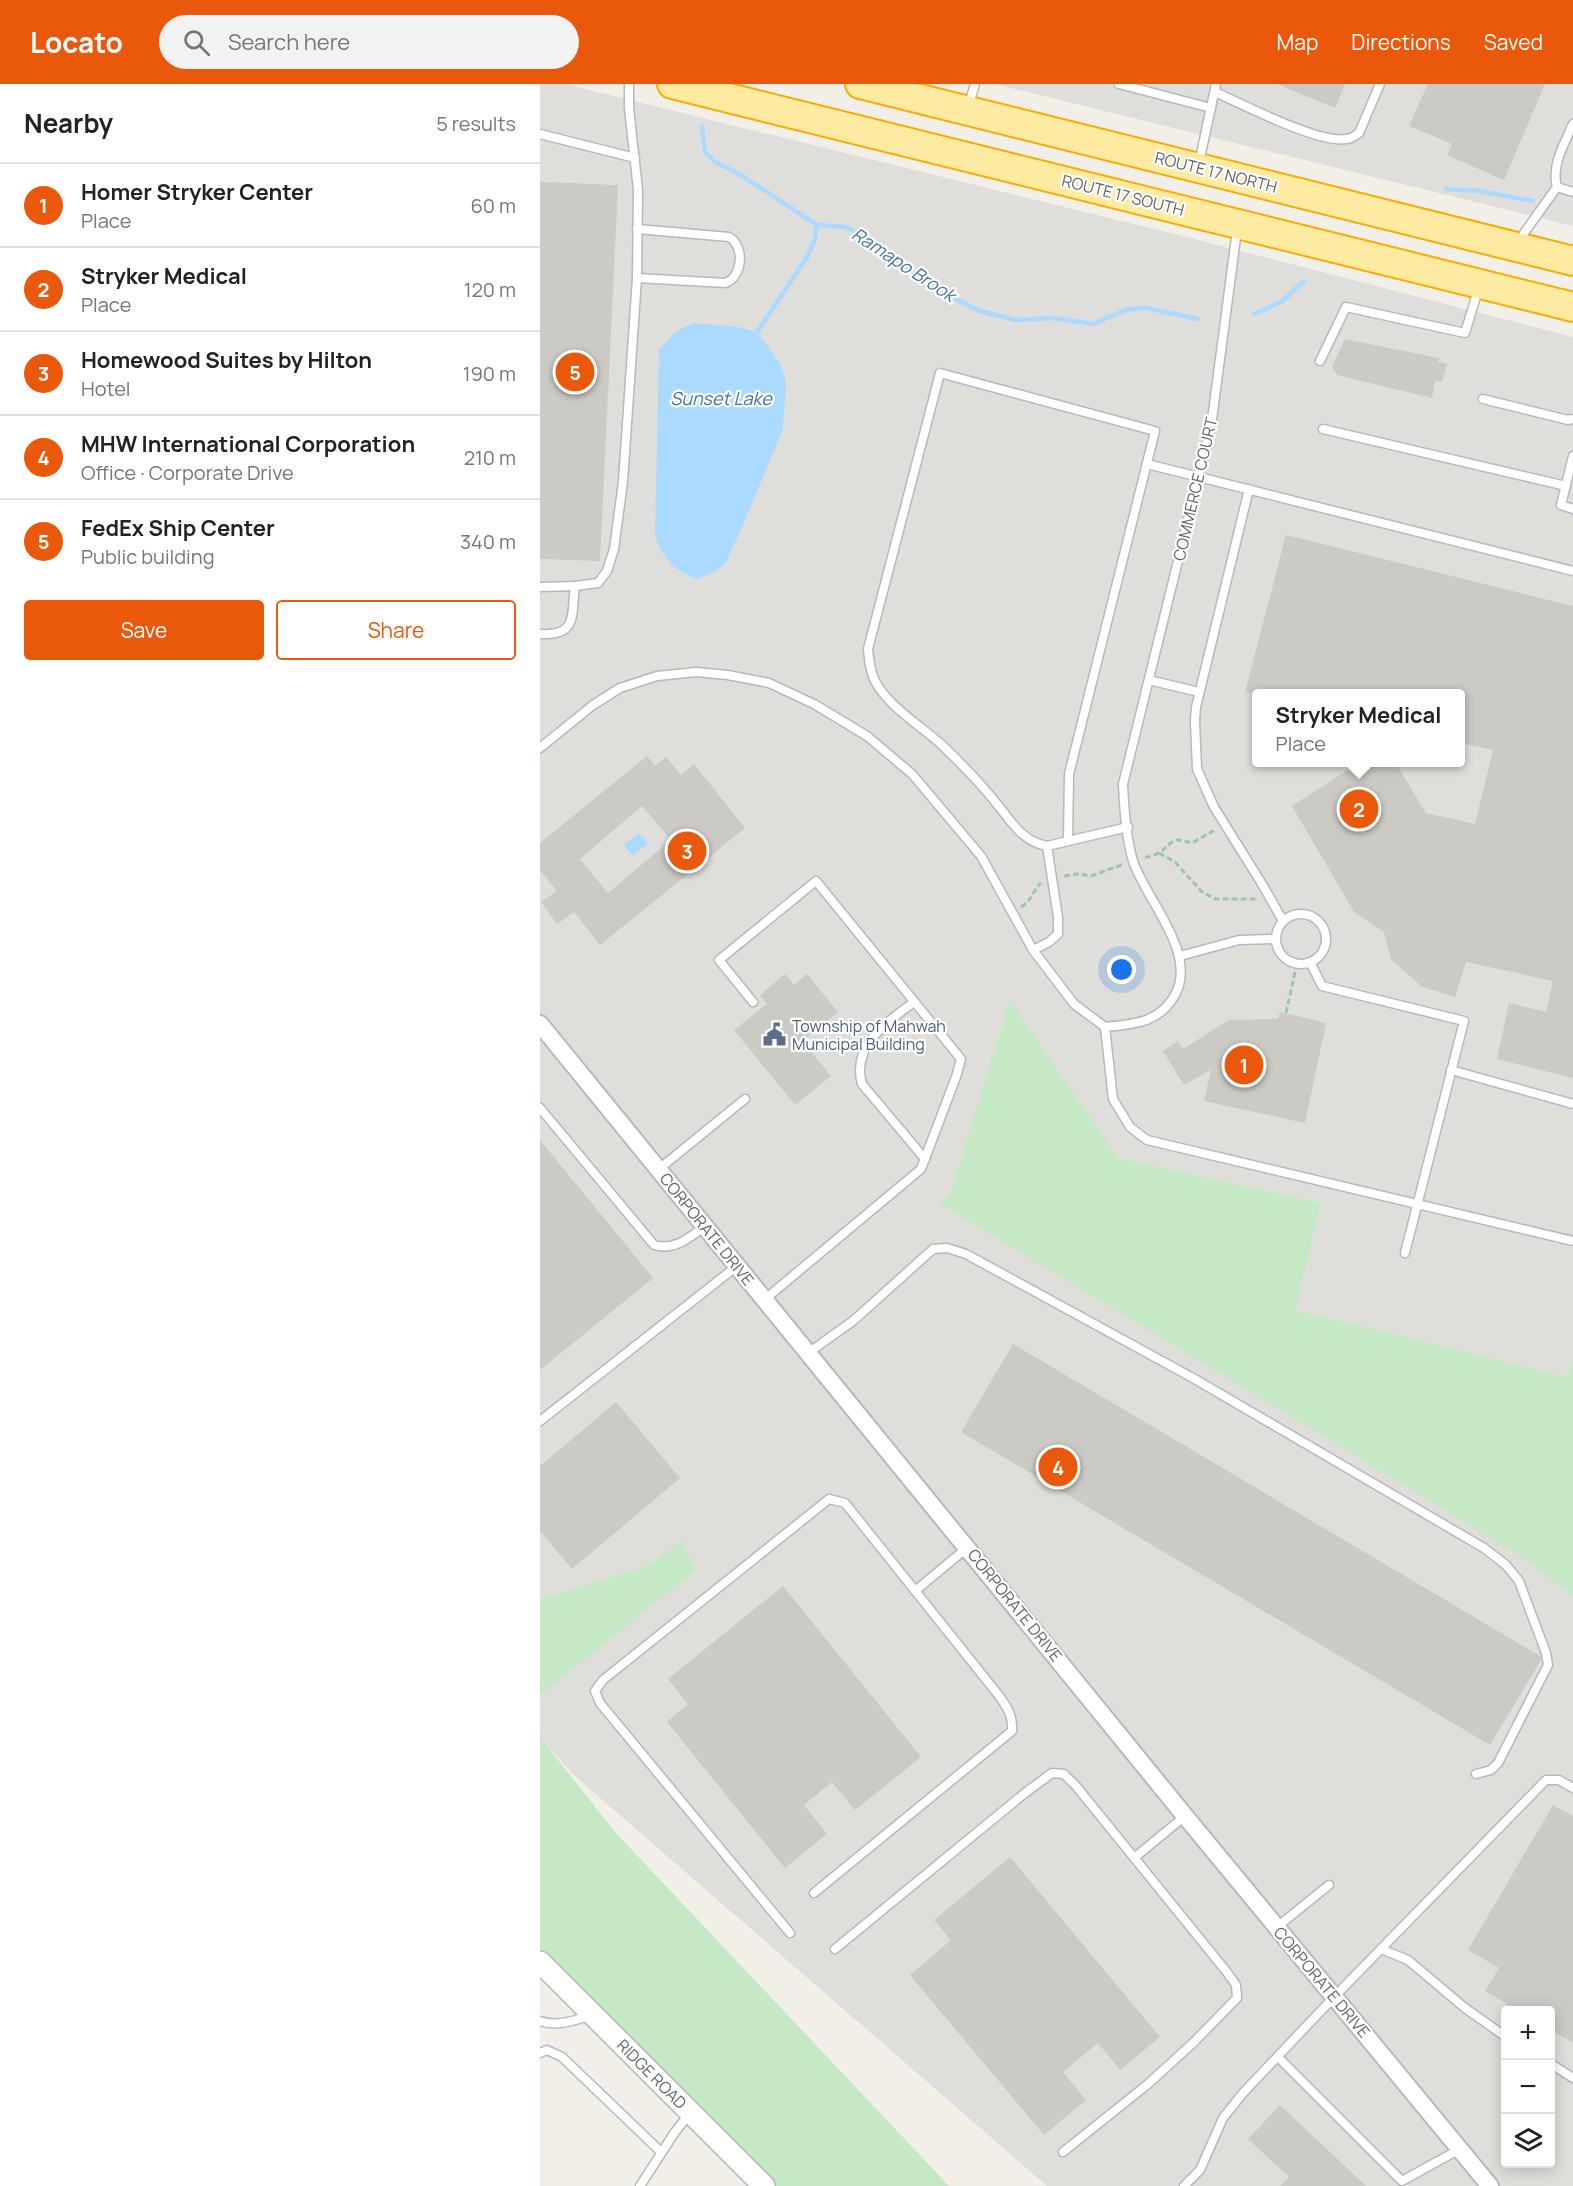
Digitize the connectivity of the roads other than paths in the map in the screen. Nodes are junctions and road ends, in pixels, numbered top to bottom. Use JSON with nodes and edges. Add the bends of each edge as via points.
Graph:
{"nodes":[{"id":1,"x":629,"y":84,"type":"edge"},
{"id":2,"x":672,"y":84,"type":"edge"},
{"id":3,"x":860,"y":84,"type":"edge"},
{"id":4,"x":1119,"y":84,"type":"edge"},
{"id":5,"x":1380,"y":84,"type":"edge"},
{"id":6,"x":1216,"y":88,"type":"edge"},
{"id":7,"x":971,"y":97,"type":"edge"},
{"id":8,"x":1211,"y":108,"type":"junction"},
{"id":9,"x":1573,"y":124,"type":"edge"},
{"id":10,"x":540,"y":134,"type":"edge"},
{"id":11,"x":635,"y":158,"type":"junction"},
{"id":12,"x":1197,"y":168,"type":"junction"},
{"id":13,"x":1557,"y":187,"type":"junction"},
{"id":14,"x":1573,"y":192,"type":"edge"},
{"id":15,"x":1238,"y":223,"type":"junction"},
{"id":16,"x":637,"y":229,"type":"junction"},
{"id":17,"x":1515,"y":246,"type":"junction"},
{"id":18,"x":1573,"y":261,"type":"edge"},
{"id":19,"x":637,"y":278,"type":"junction"},
{"id":20,"x":1480,"y":284,"type":"junction"},
{"id":21,"x":1573,"y":307,"type":"edge"},
{"id":22,"x":1320,"y":361,"type":"dead end"},
{"id":23,"x":1483,"y":399,"type":"dead end"},
{"id":24,"x":1573,"y":419,"type":"edge"},
{"id":25,"x":1323,"y":429,"type":"dead end"},
{"id":26,"x":1573,"y":456,"type":"edge"},
{"id":27,"x":1147,"y":464,"type":"junction"},
{"id":28,"x":1200,"y":476,"type":"junction"},
{"id":29,"x":1566,"y":486,"type":"junction"},
{"id":30,"x":1250,"y":489,"type":"junction"},
{"id":31,"x":1573,"y":509,"type":"edge"},
{"id":32,"x":1573,"y":571,"type":"edge"},
{"id":33,"x":575,"y":586,"type":"junction"},
{"id":34,"x":540,"y":587,"type":"edge"},
{"id":35,"x":540,"y":634,"type":"edge"},
{"id":36,"x":1149,"y":680,"type":"junction"},
{"id":37,"x":1199,"y":692,"type":"junction"},
{"id":38,"x":540,"y":748,"type":"edge"},
{"id":39,"x":1128,"y":827,"type":"junction"},
{"id":40,"x":1068,"y":840,"type":"junction"},
{"id":41,"x":1047,"y":846,"type":"junction"},
{"id":42,"x":1283,"y":921,"type":"junction"},
{"id":43,"x":1275,"y":939,"type":"junction"},
{"id":44,"x":1033,"y":950,"type":"junction"},
{"id":45,"x":1180,"y":956,"type":"junction"},
{"id":46,"x":1310,"y":962,"type":"junction"},
{"id":47,"x":753,"y":1002,"type":"dead end"},
{"id":48,"x":914,"y":1002,"type":"junction"},
{"id":49,"x":540,"y":1024,"type":"edge"},
{"id":50,"x":1105,"y":1028,"type":"junction"},
{"id":51,"x":1451,"y":1070,"type":"junction"},
{"id":52,"x":746,"y":1099,"type":"dead end"},
{"id":53,"x":1573,"y":1104,"type":"edge"},
{"id":54,"x":540,"y":1108,"type":"edge"},
{"id":55,"x":926,"y":1159,"type":"junction"},
{"id":56,"x":659,"y":1169,"type":"junction"},
{"id":57,"x":1416,"y":1205,"type":"junction"},
{"id":58,"x":705,"y":1226,"type":"junction"},
{"id":59,"x":1573,"y":1240,"type":"edge"},
{"id":60,"x":1405,"y":1253,"type":"dead end"},
{"id":61,"x":737,"y":1266,"type":"junction"},
{"id":62,"x":764,"y":1300,"type":"junction"},
{"id":63,"x":808,"y":1353,"type":"junction"},
{"id":64,"x":540,"y":1421,"type":"edge"},
{"id":65,"x":968,"y":1547,"type":"junction"},
{"id":66,"x":915,"y":1591,"type":"junction"},
{"id":67,"x":1476,"y":1774,"type":"dead end"},
{"id":68,"x":1573,"y":1788,"type":"edge"},
{"id":69,"x":1185,"y":1816,"type":"junction"},
{"id":70,"x":1134,"y":1858,"type":"junction"},
{"id":71,"x":1329,"y":1885,"type":"dead end"},
{"id":72,"x":814,"y":1893,"type":"dead end"},
{"id":73,"x":1277,"y":1927,"type":"junction"},
{"id":74,"x":790,"y":1933,"type":"dead end"},
{"id":75,"x":835,"y":1949,"type":"dead end"},
{"id":76,"x":1381,"y":1949,"type":"junction"},
{"id":77,"x":540,"y":1962,"type":"edge"},
{"id":78,"x":1335,"y":1996,"type":"junction"},
{"id":79,"x":592,"y":2014,"type":"junction"},
{"id":80,"x":540,"y":2021,"type":"edge"},
{"id":81,"x":1501,"y":2033,"type":"edge"},
{"id":82,"x":540,"y":2053,"type":"edge"},
{"id":83,"x":1278,"y":2057,"type":"junction"},
{"id":84,"x":1555,"y":2067,"type":"edge"},
{"id":85,"x":1573,"y":2078,"type":"edge"},
{"id":86,"x":690,"y":2113,"type":"junction"},
{"id":87,"x":1460,"y":2149,"type":"junction"},
{"id":88,"x":661,"y":2152,"type":"junction"},
{"id":89,"x":1064,"y":2152,"type":"dead end"},
{"id":90,"x":640,"y":2186,"type":"edge"},
{"id":91,"x":764,"y":2186,"type":"edge"},
{"id":92,"x":1184,"y":2186,"type":"edge"},
{"id":93,"x":1490,"y":2186,"type":"edge"}],
"edges":[{"from":1,"to":11,"type":"lane"},
{"from":2,"to":15,"type":"highway","name":"ROUTE 17 SOUTH"},
{"from":3,"to":7,"type":"highway","name":"ROUTE 17 NORTH"},
{"from":4,"to":8,"type":"lane"},
{"from":5,"to":6,"type":"lane","via":[[1359,133],[1342,140],[1304,132]]},
{"from":6,"to":8,"type":"lane"},
{"from":7,"to":12,"type":"highway","name":"ROUTE 17 NORTH"},
{"from":8,"to":12,"type":"lane"},
{"from":9,"to":13,"type":"lane","via":[[1559,155],[1554,176]]},
{"from":10,"to":11,"type":"lane"},
{"from":11,"to":16,"type":"lane"},
{"from":12,"to":17,"type":"highway","name":"ROUTE 17 NORTH"},
{"from":13,"to":14,"type":"lane"},
{"from":13,"to":17,"type":"lane"},
{"from":15,"to":20,"type":"highway","name":"ROUTE 17 SOUTH"},
{"from":15,"to":28,"type":"lane","name":"COMMERCE COURT","via":[[1211,427]]},
{"from":16,"to":19,"type":"lane"},
{"from":16,"to":19,"type":"lane","via":[[729,237],[739,248],[738,273],[732,281]]},
{"from":17,"to":18,"type":"highway","name":"ROUTE 17 NORTH"},
{"from":19,"to":33,"type":"lane","via":[[623,482],[614,549],[607,571],[598,583]]},
{"from":20,"to":21,"type":"highway","name":"ROUTE 17 SOUTH"},
{"from":20,"to":22,"type":"lane","via":[[1466,333],[1346,307]]},
{"from":23,"to":24,"type":"lane"},
{"from":25,"to":29,"type":"lane"},
{"from":26,"to":29,"type":"lane"},
{"from":27,"to":28,"type":"lane"},
{"from":27,"to":40,"type":"lane","via":[[1068,774]]},
{"from":27,"to":41,"type":"lane","via":[[1155,431],[940,373],[868,650],[869,663],[875,682],[891,701],[981,783],[1027,839]]},
{"from":28,"to":30,"type":"lane"},
{"from":28,"to":36,"type":"lane","name":"COMMERCE COURT"},
{"from":29,"to":31,"type":"lane","via":[[1562,505]]},
{"from":30,"to":32,"type":"lane"},
{"from":30,"to":37,"type":"lane"},
{"from":33,"to":34,"type":"lane"},
{"from":33,"to":35,"type":"lane","via":[[570,624],[565,631],[557,635]]},
{"from":36,"to":37,"type":"lane"},
{"from":36,"to":39,"type":"lane","name":"COMMERCE COURT","via":[[1123,784]]},
{"from":37,"to":42,"type":"lane","via":[[1194,721],[1197,769],[1214,807]]},
{"from":38,"to":44,"type":"lane","via":[[592,705],[620,688],[657,675],[696,672],[769,683],[867,736],[912,774],[981,856]]},
{"from":39,"to":40,"type":"lane"},
{"from":39,"to":45,"type":"lane","name":"COMMERCE COURT","via":[[1133,861]]},
{"from":40,"to":41,"type":"lane"},
{"from":41,"to":44,"type":"lane","via":[[1058,934]]},
{"from":42,"to":43,"type":"lane"},
{"from":42,"to":46,"type":"lane","via":[[1300,913],[1310,915],[1324,929],[1324,948]]},
{"from":43,"to":45,"type":"lane","via":[[1239,940]]},
{"from":43,"to":46,"type":"lane","via":[[1283,957],[1297,963]]},
{"from":44,"to":50,"type":"lane","via":[[1074,1004]]},
{"from":45,"to":50,"type":"lane","via":[[1181,984],[1169,1006],[1156,1017]]},
{"from":46,"to":51,"type":"lane","via":[[1322,986],[1464,1021]]},
{"from":47,"to":48,"type":"lane","via":[[719,960],[816,881]]},
{"from":48,"to":55,"type":"lane","via":[[961,1059]]},
{"from":48,"to":55,"type":"lane","via":[[879,1029],[869,1042],[858,1073],[862,1084]]},
{"from":49,"to":56,"type":"street","name":"CORPORATE DRIVE"},
{"from":50,"to":57,"type":"lane","via":[[1113,1100],[1130,1127],[1147,1140]]},
{"from":51,"to":53,"type":"lane"},
{"from":51,"to":57,"type":"lane"},
{"from":52,"to":56,"type":"lane"},
{"from":54,"to":58,"type":"lane","via":[[654,1245],[674,1246]]},
{"from":55,"to":62,"type":"lane","via":[[904,1185]]},
{"from":56,"to":58,"type":"street","name":"CORPORATE DRIVE"},
{"from":57,"to":59,"type":"lane"},
{"from":57,"to":60,"type":"lane"},
{"from":58,"to":61,"type":"street","name":"CORPORATE DRIVE"},
{"from":61,"to":62,"type":"street","name":"CORPORATE DRIVE"},
{"from":61,"to":64,"type":"lane"},
{"from":62,"to":63,"type":"street","name":"CORPORATE DRIVE"},
{"from":63,"to":65,"type":"street","name":"CORPORATE DRIVE"},
{"from":63,"to":67,"type":"lane","via":[[853,1321],[933,1250],[948,1248],[966,1254],[1193,1378],[1484,1548],[1519,1581],[1548,1665],[1498,1763],[1491,1770]]},
{"from":65,"to":66,"type":"lane"},
{"from":65,"to":69,"type":"street","name":"CORPORATE DRIVE"},
{"from":66,"to":72,"type":"lane","via":[[1009,1710],[1012,1731]]},
{"from":66,"to":74,"type":"lane","via":[[844,1503],[829,1498],[603,1680],[595,1691],[600,1703]]},
{"from":68,"to":76,"type":"lane","via":[[1559,1780],[1546,1780]]},
{"from":69,"to":70,"type":"lane"},
{"from":69,"to":73,"type":"street","name":"CORPORATE DRIVE"},
{"from":70,"to":75,"type":"lane","via":[[1076,1786],[1064,1774],[1052,1773]]},
{"from":70,"to":89,"type":"lane","via":[[1226,1971],[1236,1985],[1237,1998],[1155,2077]]},
{"from":71,"to":73,"type":"lane"},
{"from":73,"to":78,"type":"street","name":"CORPORATE DRIVE"},
{"from":76,"to":78,"type":"lane"},
{"from":76,"to":81,"type":"lane","via":[[1408,1960]]},
{"from":77,"to":79,"type":"street","name":"RIDGE ROAD"},
{"from":78,"to":83,"type":"lane"},
{"from":78,"to":87,"type":"street","name":"CORPORATE DRIVE"},
{"from":79,"to":80,"type":"lane","via":[[565,2023]]},
{"from":79,"to":86,"type":"street","name":"RIDGE ROAD"},
{"from":82,"to":88,"type":"lane","via":[[547,2050],[562,2057]]},
{"from":83,"to":87,"type":"lane","via":[[1402,2181]]},
{"from":83,"to":92,"type":"lane","via":[[1223,2118],[1200,2170]]},
{"from":84,"to":85,"type":"lane"},
{"from":86,"to":88,"type":"lane"},
{"from":86,"to":91,"type":"street","name":"RIDGE ROAD"},
{"from":87,"to":93,"type":"street","name":"CORPORATE DRIVE"},
{"from":88,"to":90,"type":"lane"}]}
